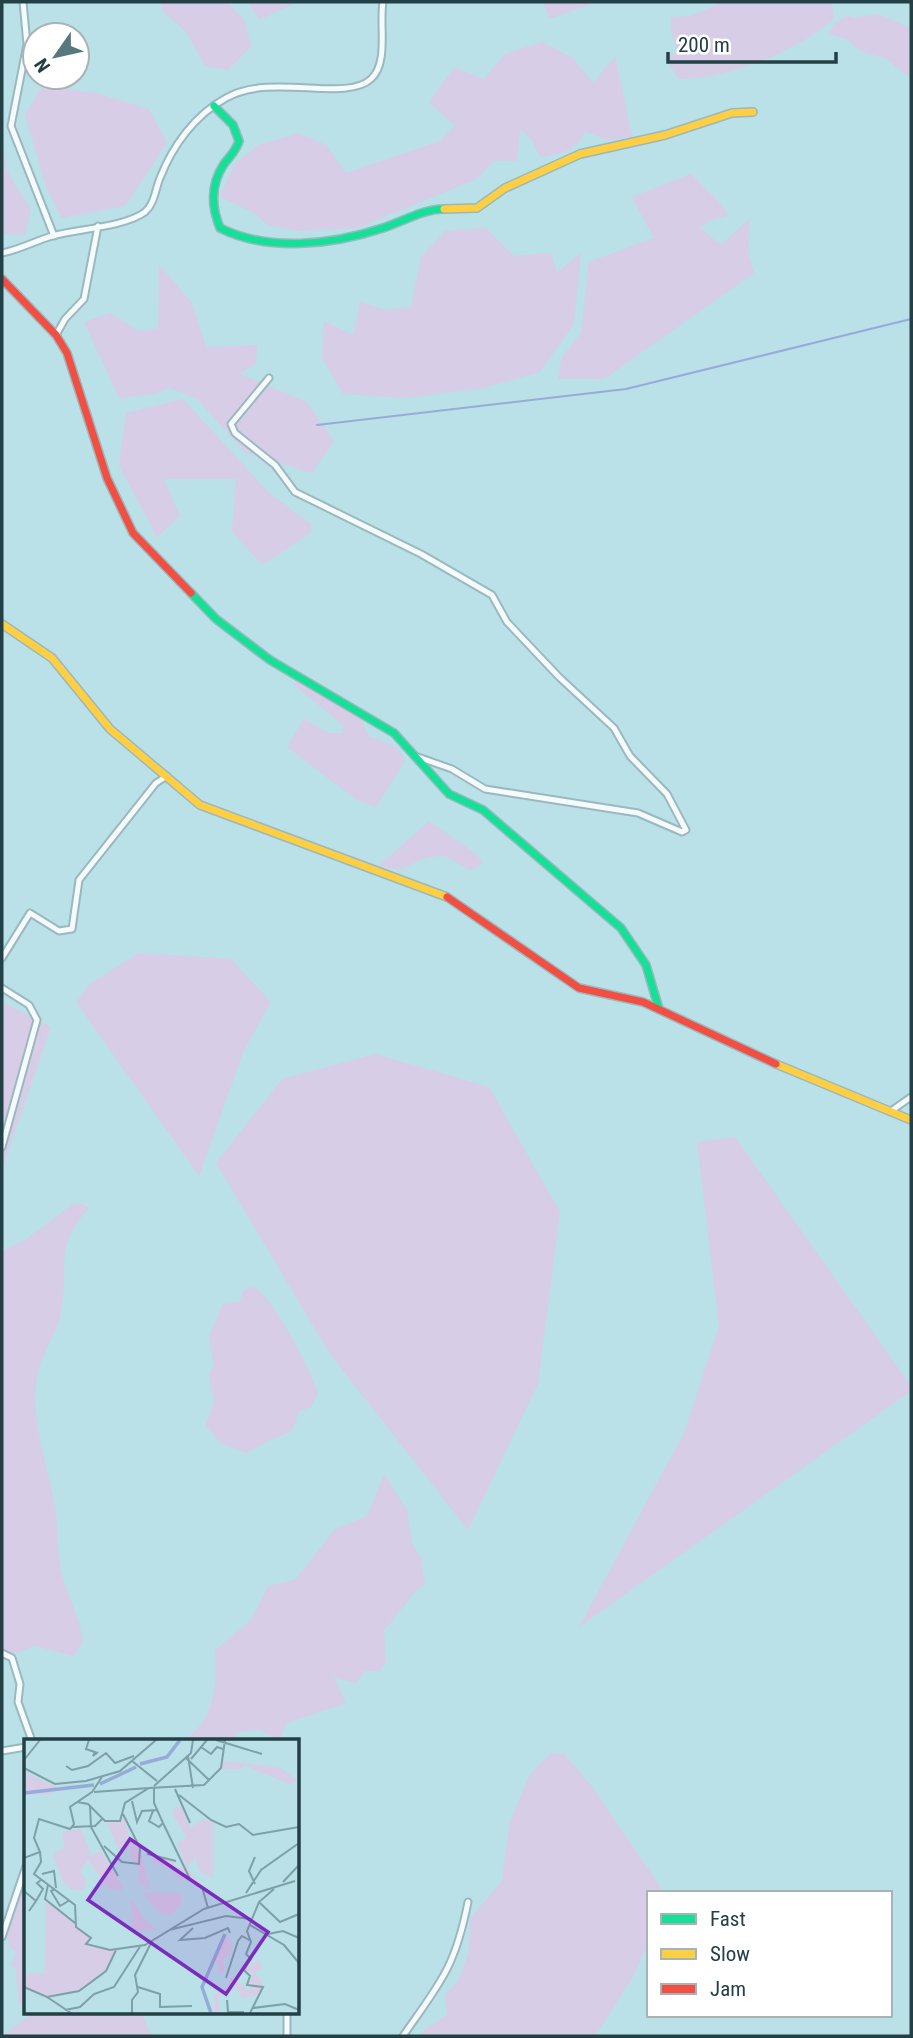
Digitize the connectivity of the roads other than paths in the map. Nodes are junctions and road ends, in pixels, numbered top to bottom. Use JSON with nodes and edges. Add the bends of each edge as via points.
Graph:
{"nodes":[{"id":1,"x":23,"y":2,"type":"edge"},
{"id":2,"x":383,"y":2,"type":"edge"},
{"id":3,"x":214,"y":106,"type":"junction"},
{"id":4,"x":752,"y":112,"type":"dead end"},
{"id":5,"x":97,"y":226,"type":"junction"},
{"id":6,"x":54,"y":236,"type":"junction"},
{"id":7,"x":2,"y":253,"type":"edge"},
{"id":8,"x":2,"y":279,"type":"edge"},
{"id":9,"x":56,"y":335,"type":"junction"},
{"id":10,"x":270,"y":378,"type":"dead end"},
{"id":11,"x":2,"y":624,"type":"edge"},
{"id":12,"x":415,"y":756,"type":"junction"},
{"id":13,"x":167,"y":776,"type":"junction"},
{"id":14,"x":2,"y":958,"type":"edge"},
{"id":15,"x":2,"y":988,"type":"edge"},
{"id":16,"x":659,"y":1009,"type":"junction"},
{"id":17,"x":911,"y":1097,"type":"edge"},
{"id":18,"x":891,"y":1111,"type":"junction"},
{"id":19,"x":911,"y":1120,"type":"edge"},
{"id":20,"x":2,"y":1147,"type":"edge"},
{"id":21,"x":2,"y":1653,"type":"edge"},
{"id":22,"x":31,"y":1739,"type":"edge"},
{"id":23,"x":24,"y":1747,"type":"edge"},
{"id":24,"x":2,"y":1751,"type":"edge"},
{"id":25,"x":24,"y":1872,"type":"edge"},
{"id":26,"x":468,"y":1902,"type":"dead end"},
{"id":27,"x":2,"y":1937,"type":"edge"},
{"id":28,"x":288,"y":2014,"type":"edge"},
{"id":29,"x":286,"y":2036,"type":"edge"},
{"id":30,"x":403,"y":2036,"type":"edge"}],
"edges":[{"from":1,"to":6,"type":"street","via":[[27,44],[12,126]]},
{"from":2,"to":3,"type":"street","via":[[380,55],[373,77],[361,86],[350,90],[282,85],[254,88]]},
{"from":3,"to":4,"type":"street","via":[[233,125],[239,141],[219,173],[211,197],[220,228],[238,237],[300,244],[381,229],[436,209],[477,208],[517,181],[580,154],[664,135],[732,113]]},
{"from":3,"to":5,"type":"street","via":[[181,137],[153,202],[144,212]]},
{"from":5,"to":6,"type":"street"},
{"from":5,"to":9,"type":"street","via":[[84,299]]},
{"from":6,"to":7,"type":"street"},
{"from":8,"to":9,"type":"street"},
{"from":9,"to":12,"type":"street","via":[[67,353],[107,478],[133,533],[216,620],[270,660],[394,733]]},
{"from":10,"to":12,"type":"street","via":[[231,424],[235,433],[275,465],[295,492],[492,595],[507,622],[614,728],[629,756],[667,794],[686,830],[638,813],[485,789],[452,769]]},
{"from":11,"to":13,"type":"street","via":[[52,658],[110,729]]},
{"from":12,"to":16,"type":"street","via":[[449,794],[483,810],[621,928],[639,948]]},
{"from":13,"to":14,"type":"street","via":[[156,783],[79,880],[72,929],[59,931],[30,913]]},
{"from":13,"to":16,"type":"street","via":[[215,813],[446,897],[579,988]]},
{"from":15,"to":20,"type":"street","via":[[29,1005],[37,1020]]},
{"from":16,"to":18,"type":"street","via":[[740,1049]]},
{"from":17,"to":18,"type":"street"},
{"from":18,"to":19,"type":"street"},
{"from":21,"to":22,"type":"street","via":[[12,1658],[20,1684],[18,1702]]},
{"from":23,"to":24,"type":"street"},
{"from":25,"to":27,"type":"street"},
{"from":26,"to":30,"type":"street","via":[[452,1965]]},
{"from":28,"to":29,"type":"street"}]}
